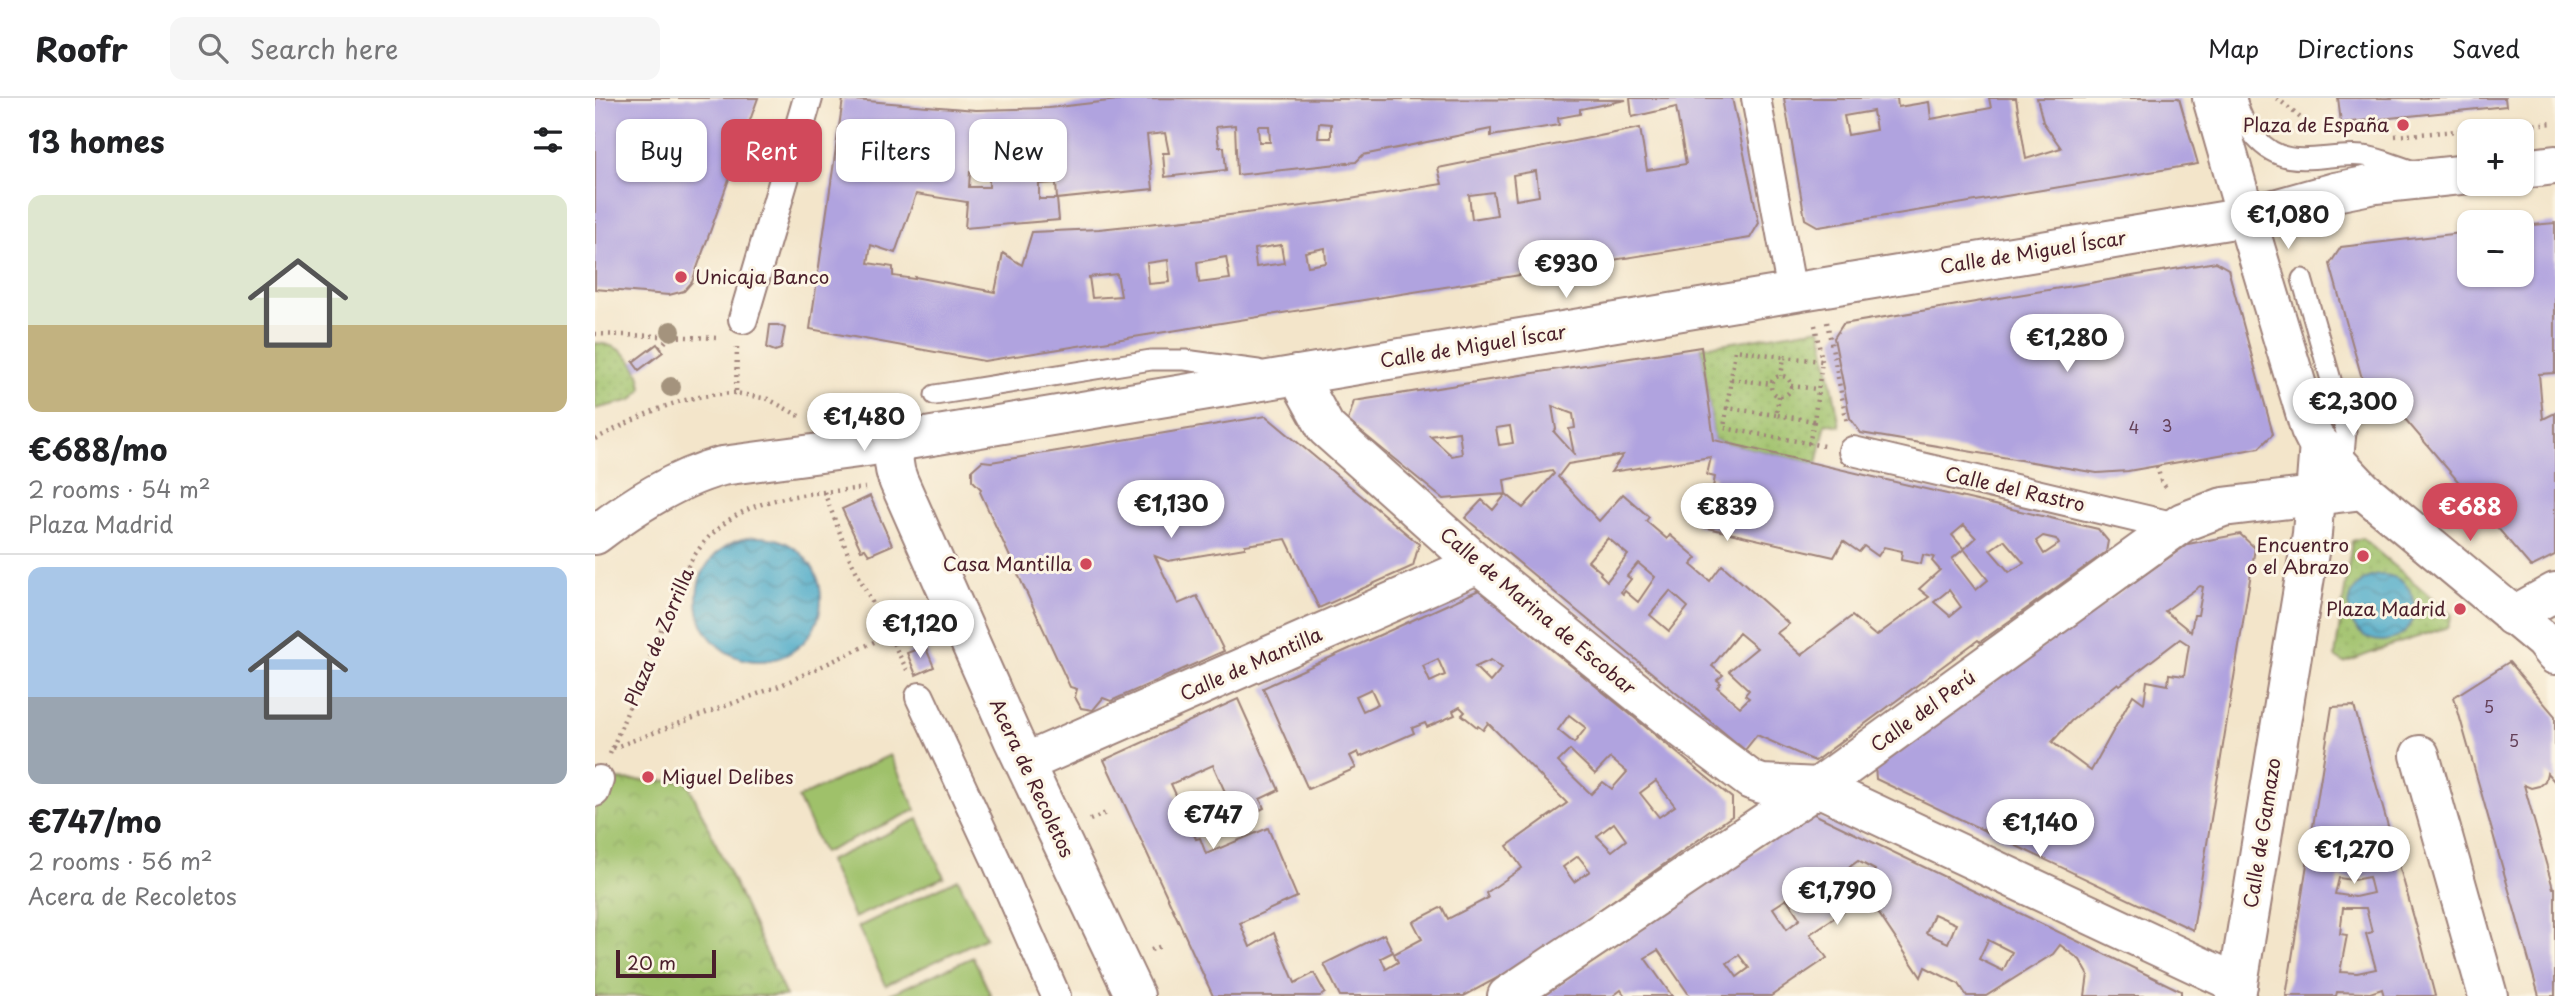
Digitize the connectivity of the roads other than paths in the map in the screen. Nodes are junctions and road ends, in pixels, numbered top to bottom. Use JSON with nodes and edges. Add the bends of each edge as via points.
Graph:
{"nodes":[{"id":1,"x":808,"y":98,"type":"edge"},
{"id":2,"x":1756,"y":98,"type":"edge"},
{"id":3,"x":2212,"y":98,"type":"edge"},
{"id":4,"x":2236,"y":98,"type":"edge"},
{"id":5,"x":2555,"y":165,"type":"edge"},
{"id":6,"x":2534,"y":168,"type":"edge"},
{"id":7,"x":2452,"y":176,"type":"edge"},
{"id":8,"x":2246,"y":217,"type":"junction"},
{"id":9,"x":2302,"y":279,"type":"dead end"},
{"id":10,"x":1803,"y":308,"type":"junction"},
{"id":11,"x":740,"y":329,"type":"road end"},
{"id":12,"x":1297,"y":375,"type":"junction"},
{"id":13,"x":935,"y":395,"type":"dead end"},
{"id":14,"x":881,"y":444,"type":"junction"},
{"id":15,"x":1853,"y":451,"type":"road end"},
{"id":16,"x":2341,"y":468,"type":"junction"},
{"id":17,"x":2315,"y":497,"type":"junction"},
{"id":18,"x":633,"y":508,"type":"junction"},
{"id":19,"x":2174,"y":511,"type":"junction"},
{"id":20,"x":595,"y":512,"type":"edge"},
{"id":21,"x":595,"y":535,"type":"edge"},
{"id":22,"x":1478,"y":564,"type":"junction"},
{"id":23,"x":2555,"y":592,"type":"edge"},
{"id":24,"x":2512,"y":616,"type":"junction"},
{"id":25,"x":2549,"y":647,"type":"edge"},
{"id":26,"x":920,"y":697,"type":"road end"},
{"id":27,"x":2420,"y":755,"type":"dead end"},
{"id":28,"x":1025,"y":763,"type":"junction"},
{"id":29,"x":1818,"y":787,"type":"junction"},
{"id":30,"x":2237,"y":990,"type":"edge"},
{"id":31,"x":1056,"y":996,"type":"edge"},
{"id":32,"x":1135,"y":996,"type":"edge"},
{"id":33,"x":1507,"y":996,"type":"edge"},
{"id":34,"x":2488,"y":996,"type":"edge"}],
"edges":[{"from":1,"to":11,"type":"street"},
{"from":2,"to":10,"type":"street"},
{"from":3,"to":8,"type":"street"},
{"from":4,"to":7,"type":"lane","via":[[2247,126],[2263,145],[2282,157],[2364,155]]},
{"from":5,"to":6,"type":"street"},
{"from":7,"to":8,"type":"street","via":[[2375,184]]},
{"from":8,"to":10,"type":"street","name":"Calle de Miguel Íscar"},
{"from":8,"to":16,"type":"street","via":[[2309,429]]},
{"from":9,"to":16,"type":"lane","via":[[2346,432]]},
{"from":10,"to":12,"type":"street","name":"Calle de Miguel Íscar"},
{"from":12,"to":13,"type":"lane","via":[[1151,360]]},
{"from":12,"to":14,"type":"street","name":"Calle de Miguel Íscar"},
{"from":12,"to":22,"type":"street","name":"Calle de Marina de Escobar","via":[[1326,428]]},
{"from":14,"to":18,"type":"street","via":[[702,471]]},
{"from":14,"to":28,"type":"street","name":"Acera de Recoletos","via":[[893,453],[894,471]]},
{"from":15,"to":19,"type":"street","name":"Calle del Rastro"},
{"from":16,"to":17,"type":"street","name":"Calle del Perú"},
{"from":16,"to":17,"type":"street"},
{"from":16,"to":24,"type":"street"},
{"from":17,"to":19,"type":"street","name":"Calle del Perú","via":[[2223,508],[2183,522]]},
{"from":17,"to":30,"type":"street","name":"Calle de Gamazo"},
{"from":18,"to":20,"type":"street"},
{"from":18,"to":21,"type":"street"},
{"from":19,"to":29,"type":"street","name":"Calle del Perú"},
{"from":22,"to":28,"type":"street","name":"Calle de Mantilla"},
{"from":22,"to":29,"type":"street","name":"Calle de Marina de Escobar","via":[[1751,780]]},
{"from":23,"to":24,"type":"street"},
{"from":24,"to":25,"type":"street"},
{"from":26,"to":31,"type":"street"},
{"from":27,"to":34,"type":"street"},
{"from":28,"to":32,"type":"street","name":"Acera de Recoletos"},
{"from":29,"to":30,"type":"street"},
{"from":29,"to":33,"type":"street","name":"Calle del Perú"}]}
